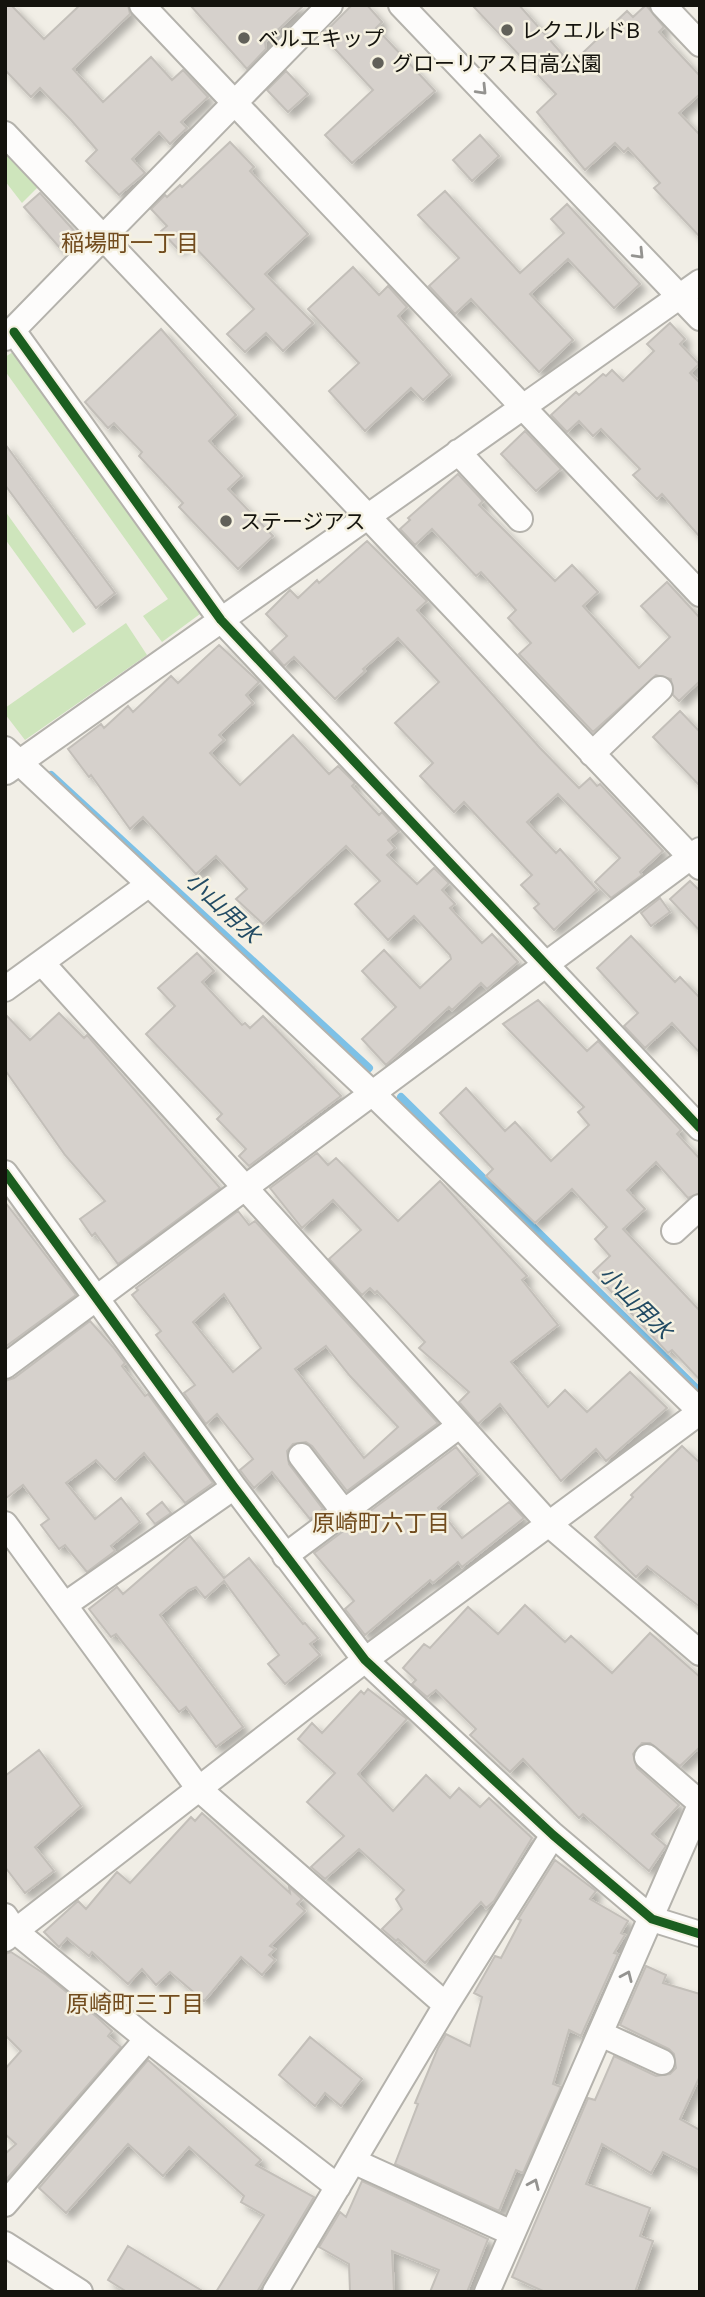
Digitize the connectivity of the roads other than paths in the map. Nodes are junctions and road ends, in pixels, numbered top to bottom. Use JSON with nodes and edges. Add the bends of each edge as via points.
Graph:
{"nodes":[{"id":1,"x":142,"y":5,"type":"edge"},
{"id":2,"x":330,"y":5,"type":"edge"},
{"id":3,"x":401,"y":5,"type":"edge"},
{"id":4,"x":663,"y":5,"type":"edge"},
{"id":5,"x":700,"y":44,"type":"edge"},
{"id":6,"x":234,"y":103,"type":"junction"},
{"id":7,"x":5,"y":134,"type":"edge"},
{"id":8,"x":104,"y":237,"type":"junction"},
{"id":9,"x":700,"y":282,"type":"edge"},
{"id":10,"x":680,"y":297,"type":"junction"},
{"id":11,"x":700,"y":318,"type":"edge"},
{"id":12,"x":10,"y":335,"type":"edge"},
{"id":13,"x":523,"y":406,"type":"junction"},
{"id":14,"x":458,"y":452,"type":"junction"},
{"id":15,"x":369,"y":516,"type":"junction"},
{"id":16,"x":520,"y":519,"type":"dead end"},
{"id":17,"x":700,"y":594,"type":"edge"},
{"id":18,"x":221,"y":620,"type":"junction"},
{"id":19,"x":660,"y":689,"type":"dead end"},
{"id":20,"x":592,"y":754,"type":"junction"},
{"id":21,"x":10,"y":761,"type":"edge"},
{"id":22,"x":697,"y":858,"type":"edge"},
{"id":23,"x":148,"y":885,"type":"junction"},
{"id":24,"x":42,"y":963,"type":"junction"},
{"id":25,"x":545,"y":963,"type":"junction"},
{"id":26,"x":5,"y":989,"type":"edge"},
{"id":27,"x":372,"y":1093,"type":"junction"},
{"id":28,"x":700,"y":1128,"type":"edge"},
{"id":29,"x":5,"y":1173,"type":"edge"},
{"id":30,"x":246,"y":1189,"type":"junction"},
{"id":31,"x":700,"y":1207,"type":"edge"},
{"id":32,"x":674,"y":1231,"type":"dead end"},
{"id":33,"x":97,"y":1298,"type":"junction"},
{"id":34,"x":5,"y":1366,"type":"edge"},
{"id":35,"x":700,"y":1411,"type":"edge"},
{"id":36,"x":459,"y":1426,"type":"junction"},
{"id":37,"x":301,"y":1456,"type":"dead end"},
{"id":38,"x":234,"y":1487,"type":"junction"},
{"id":39,"x":344,"y":1512,"type":"junction"},
{"id":40,"x":5,"y":1524,"type":"edge"},
{"id":41,"x":550,"y":1525,"type":"junction"},
{"id":42,"x":285,"y":1556,"type":"junction"},
{"id":43,"x":66,"y":1604,"type":"junction"},
{"id":44,"x":700,"y":1653,"type":"edge"},
{"id":45,"x":365,"y":1660,"type":"junction"},
{"id":46,"x":647,"y":1757,"type":"dead end"},
{"id":47,"x":199,"y":1789,"type":"junction"},
{"id":48,"x":700,"y":1804,"type":"edge"},
{"id":49,"x":553,"y":1835,"type":"junction"},
{"id":50,"x":652,"y":1919,"type":"junction"},
{"id":51,"x":9,"y":1928,"type":"edge"},
{"id":52,"x":700,"y":1934,"type":"edge"},
{"id":53,"x":446,"y":2006,"type":"junction"},
{"id":54,"x":601,"y":2034,"type":"junction"},
{"id":55,"x":147,"y":2039,"type":"junction"},
{"id":56,"x":662,"y":2062,"type":"dead end"},
{"id":57,"x":353,"y":2161,"type":"junction"},
{"id":58,"x":338,"y":2187,"type":"junction"},
{"id":59,"x":5,"y":2204,"type":"edge"},
{"id":60,"x":512,"y":2233,"type":"junction"},
{"id":61,"x":5,"y":2244,"type":"edge"},
{"id":62,"x":80,"y":2292,"type":"edge"},
{"id":63,"x":275,"y":2292,"type":"edge"},
{"id":64,"x":487,"y":2292,"type":"edge"}],
"edges":[{"from":1,"to":6,"type":"street"},
{"from":2,"to":6,"type":"street"},
{"from":3,"to":10,"type":"street","one_way":true},
{"from":4,"to":5,"type":"street"},
{"from":6,"to":8,"type":"street"},
{"from":6,"to":13,"type":"street"},
{"from":7,"to":8,"type":"street"},
{"from":8,"to":12,"type":"street"},
{"from":8,"to":15,"type":"street"},
{"from":9,"to":10,"type":"street"},
{"from":10,"to":11,"type":"street"},
{"from":10,"to":13,"type":"street"},
{"from":12,"to":18,"type":"street"},
{"from":13,"to":14,"type":"street"},
{"from":13,"to":17,"type":"street"},
{"from":14,"to":15,"type":"street"},
{"from":14,"to":16,"type":"street"},
{"from":15,"to":18,"type":"street"},
{"from":15,"to":20,"type":"street"},
{"from":18,"to":21,"type":"street"},
{"from":18,"to":25,"type":"street"},
{"from":19,"to":20,"type":"street"},
{"from":20,"to":22,"type":"street"},
{"from":21,"to":23,"type":"street"},
{"from":22,"to":25,"type":"street"},
{"from":23,"to":24,"type":"street"},
{"from":23,"to":27,"type":"street"},
{"from":24,"to":26,"type":"street"},
{"from":24,"to":30,"type":"street"},
{"from":25,"to":27,"type":"street"},
{"from":25,"to":28,"type":"street"},
{"from":27,"to":30,"type":"street"},
{"from":27,"to":35,"type":"street"},
{"from":29,"to":33,"type":"street"},
{"from":30,"to":33,"type":"street"},
{"from":30,"to":36,"type":"street"},
{"from":31,"to":32,"type":"street"},
{"from":33,"to":34,"type":"street"},
{"from":33,"to":38,"type":"street"},
{"from":35,"to":41,"type":"street"},
{"from":36,"to":39,"type":"street"},
{"from":36,"to":41,"type":"street"},
{"from":37,"to":39,"type":"street"},
{"from":38,"to":42,"type":"street"},
{"from":38,"to":43,"type":"street"},
{"from":39,"to":42,"type":"street"},
{"from":40,"to":43,"type":"street"},
{"from":41,"to":44,"type":"street"},
{"from":41,"to":45,"type":"street"},
{"from":42,"to":45,"type":"street"},
{"from":43,"to":47,"type":"street"},
{"from":45,"to":47,"type":"street"},
{"from":45,"to":49,"type":"street"},
{"from":46,"to":48,"type":"street"},
{"from":47,"to":51,"type":"street"},
{"from":47,"to":53,"type":"street"},
{"from":48,"to":50,"type":"street"},
{"from":49,"to":50,"type":"street"},
{"from":49,"to":53,"type":"street"},
{"from":50,"to":52,"type":"street"},
{"from":54,"to":50,"type":"street","one_way":true},
{"from":51,"to":55,"type":"street"},
{"from":53,"to":57,"type":"street"},
{"from":54,"to":56,"type":"street"},
{"from":60,"to":54,"type":"street","one_way":true},
{"from":55,"to":58,"type":"street"},
{"from":55,"to":59,"type":"street"},
{"from":57,"to":58,"type":"street"},
{"from":57,"to":60,"type":"street"},
{"from":58,"to":63,"type":"street"},
{"from":60,"to":64,"type":"street"},
{"from":61,"to":62,"type":"street"}]}
